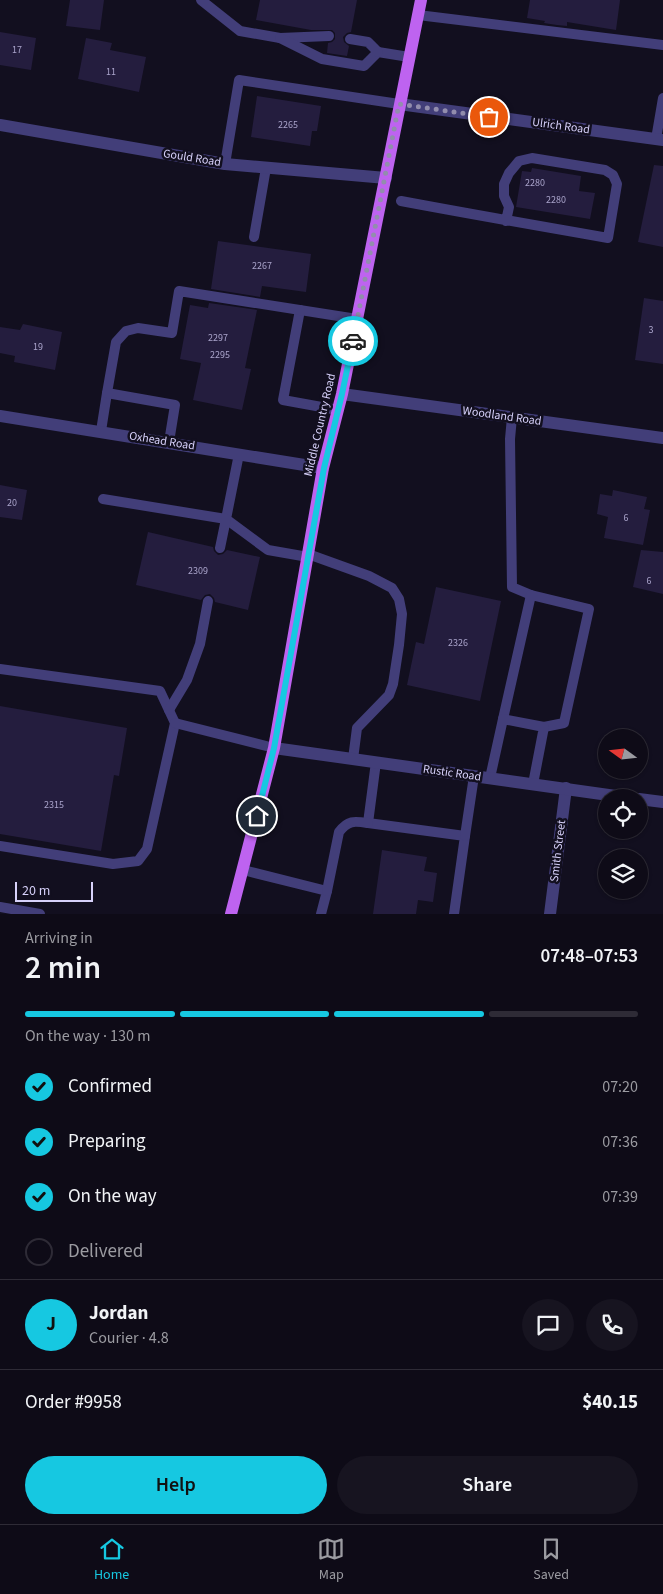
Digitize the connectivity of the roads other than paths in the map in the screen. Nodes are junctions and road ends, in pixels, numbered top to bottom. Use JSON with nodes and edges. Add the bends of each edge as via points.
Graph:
{"nodes":[{"id":1,"x":202,"y":0,"type":"edge"},
{"id":2,"x":421,"y":0,"type":"edge"},
{"id":3,"x":418,"y":15,"type":"junction"},
{"id":4,"x":329,"y":36,"type":"dead end"},
{"id":5,"x":280,"y":38,"type":"junction"},
{"id":6,"x":350,"y":39,"type":"dead end"},
{"id":7,"x":663,"y":45,"type":"edge"},
{"id":8,"x":378,"y":52,"type":"junction"},
{"id":9,"x":409,"y":57,"type":"junction"},
{"id":10,"x":663,"y":98,"type":"edge"},
{"id":11,"x":399,"y":104,"type":"junction"},
{"id":12,"x":0,"y":125,"type":"edge"},
{"id":13,"x":659,"y":139,"type":"edge"},
{"id":14,"x":225,"y":164,"type":"junction"},
{"id":15,"x":266,"y":168,"type":"junction"},
{"id":16,"x":386,"y":178,"type":"junction"},
{"id":17,"x":401,"y":201,"type":"dead end"},
{"id":18,"x":506,"y":221,"type":"junction"},
{"id":19,"x":254,"y":237,"type":"dead end"},
{"id":20,"x":300,"y":310,"type":"junction"},
{"id":21,"x":357,"y":320,"type":"junction"},
{"id":22,"x":108,"y":393,"type":"junction"},
{"id":23,"x":342,"y":394,"type":"junction"},
{"id":24,"x":338,"y":410,"type":"junction"},
{"id":25,"x":0,"y":416,"type":"edge"},
{"id":26,"x":512,"y":417,"type":"junction"},
{"id":27,"x":101,"y":431,"type":"junction"},
{"id":28,"x":663,"y":438,"type":"edge"},
{"id":29,"x":169,"y":442,"type":"junction"},
{"id":30,"x":239,"y":454,"type":"junction"},
{"id":31,"x":324,"y":468,"type":"junction"},
{"id":32,"x":103,"y":499,"type":"dead end"},
{"id":33,"x":226,"y":519,"type":"junction"},
{"id":34,"x":220,"y":548,"type":"dead end"},
{"id":35,"x":308,"y":555,"type":"junction"},
{"id":36,"x":531,"y":595,"type":"junction"},
{"id":37,"x":208,"y":601,"type":"dead end"},
{"id":38,"x":0,"y":669,"type":"edge"},
{"id":39,"x":169,"y":710,"type":"junction"},
{"id":40,"x":503,"y":719,"type":"junction"},
{"id":41,"x":175,"y":723,"type":"junction"},
{"id":42,"x":544,"y":727,"type":"junction"},
{"id":43,"x":274,"y":748,"type":"junction"},
{"id":44,"x":353,"y":759,"type":"junction"},
{"id":45,"x":376,"y":762,"type":"junction"},
{"id":46,"x":474,"y":776,"type":"junction"},
{"id":47,"x":490,"y":778,"type":"junction"},
{"id":48,"x":533,"y":784,"type":"junction"},
{"id":49,"x":566,"y":788,"type":"junction"},
{"id":50,"x":598,"y":793,"type":"edge"},
{"id":51,"x":648,"y":800,"type":"edge"},
{"id":52,"x":663,"y":802,"type":"edge"},
{"id":53,"x":368,"y":823,"type":"junction"},
{"id":54,"x":465,"y":836,"type":"junction"},
{"id":55,"x":0,"y":846,"type":"edge"},
{"id":56,"x":243,"y":870,"type":"junction"},
{"id":57,"x":327,"y":892,"type":"junction"},
{"id":58,"x":0,"y":907,"type":"edge"},
{"id":59,"x":40,"y":914,"type":"edge"},
{"id":60,"x":231,"y":914,"type":"edge"},
{"id":61,"x":321,"y":914,"type":"edge"},
{"id":62,"x":454,"y":914,"type":"edge"},
{"id":63,"x":550,"y":914,"type":"edge"}],
"edges":[{"from":1,"to":5,"type":"lane","via":[[240,31]]},
{"from":2,"to":3,"type":"main road","name":"Middle Country Road"},
{"from":3,"to":7,"type":"lane"},
{"from":3,"to":9,"type":"main road","name":"Middle Country Road"},
{"from":4,"to":5,"type":"lane"},
{"from":5,"to":8,"type":"lane","via":[[322,59],[364,66]]},
{"from":6,"to":8,"type":"lane","via":[[368,42]]},
{"from":8,"to":9,"type":"lane"},
{"from":9,"to":11,"type":"main road","name":"Middle Country Road"},
{"from":10,"to":13,"type":"lane"},
{"from":11,"to":13,"type":"street","name":"Ulrich Road"},
{"from":11,"to":14,"type":"lane","via":[[239,80]]},
{"from":11,"to":16,"type":"main road","name":"Middle Country Road"},
{"from":12,"to":14,"type":"street","name":"Gould Road"},
{"from":14,"to":15,"type":"street","name":"Gould Road"},
{"from":15,"to":16,"type":"street","name":"Gould Road"},
{"from":15,"to":19,"type":"lane"},
{"from":16,"to":21,"type":"main road","name":"Middle Country Road"},
{"from":17,"to":18,"type":"lane"},
{"from":18,"to":18,"type":"lane","via":[[608,238],[617,184],[613,175],[605,170],[532,158],[519,161],[504,184],[504,196],[509,207]]},
{"from":20,"to":21,"type":"lane"},
{"from":20,"to":22,"type":"lane","via":[[179,291],[172,333],[138,328],[126,331],[116,342]]},
{"from":20,"to":24,"type":"lane","via":[[283,400]]},
{"from":21,"to":23,"type":"main road","name":"Middle Country Road"},
{"from":22,"to":27,"type":"lane"},
{"from":22,"to":29,"type":"lane","via":[[175,405]]},
{"from":23,"to":24,"type":"main road","name":"Middle Country Road"},
{"from":23,"to":26,"type":"street","name":"Woodland Road"},
{"from":24,"to":31,"type":"main road","name":"Middle Country Road"},
{"from":25,"to":27,"type":"street","name":"Oxhead Road"},
{"from":26,"to":28,"type":"street","name":"Woodland Road"},
{"from":26,"to":36,"type":"lane","via":[[512,587]]},
{"from":27,"to":29,"type":"street","name":"Oxhead Road"},
{"from":29,"to":30,"type":"street","name":"Oxhead Road"},
{"from":30,"to":31,"type":"street","name":"Oxhead Road"},
{"from":30,"to":33,"type":"lane"},
{"from":31,"to":35,"type":"main road","name":"Middle Country Road"},
{"from":32,"to":33,"type":"lane"},
{"from":33,"to":34,"type":"lane"},
{"from":33,"to":35,"type":"lane","via":[[268,550]]},
{"from":35,"to":43,"type":"main road","name":"Middle Country Road"},
{"from":35,"to":44,"type":"lane","via":[[369,576],[392,588],[399,599],[402,614],[393,684],[389,695],[357,728]]},
{"from":36,"to":40,"type":"lane"},
{"from":36,"to":42,"type":"lane","via":[[589,609],[564,723]]},
{"from":37,"to":39,"type":"lane","via":[[200,644],[187,680]]},
{"from":38,"to":39,"type":"lane","via":[[160,691]]},
{"from":39,"to":41,"type":"lane"},
{"from":40,"to":42,"type":"lane"},
{"from":40,"to":47,"type":"lane"},
{"from":41,"to":43,"type":"lane"},
{"from":41,"to":55,"type":"lane","via":[[146,849],[138,861],[113,864]]},
{"from":42,"to":48,"type":"lane"},
{"from":43,"to":44,"type":"street","name":"Rustic Road"},
{"from":43,"to":56,"type":"main road","name":"Middle Country Road"},
{"from":44,"to":45,"type":"street","name":"Rustic Road"},
{"from":45,"to":46,"type":"street","name":"Rustic Road"},
{"from":45,"to":53,"type":"lane"},
{"from":46,"to":47,"type":"street","name":"Rustic Road"},
{"from":46,"to":54,"type":"lane"},
{"from":47,"to":48,"type":"street","name":"Rustic Road"},
{"from":48,"to":49,"type":"street","name":"Rustic Road"},
{"from":49,"to":50,"type":"street","name":"Rustic Road"},
{"from":49,"to":63,"type":"street","name":"Smith Street"},
{"from":51,"to":52,"type":"street"},
{"from":53,"to":54,"type":"lane"},
{"from":53,"to":57,"type":"lane","via":[[353,821],[339,832]]},
{"from":54,"to":62,"type":"lane"},
{"from":56,"to":57,"type":"lane"},
{"from":56,"to":60,"type":"main road","name":"Middle Country Road"},
{"from":57,"to":61,"type":"lane"},
{"from":58,"to":59,"type":"lane"}]}
